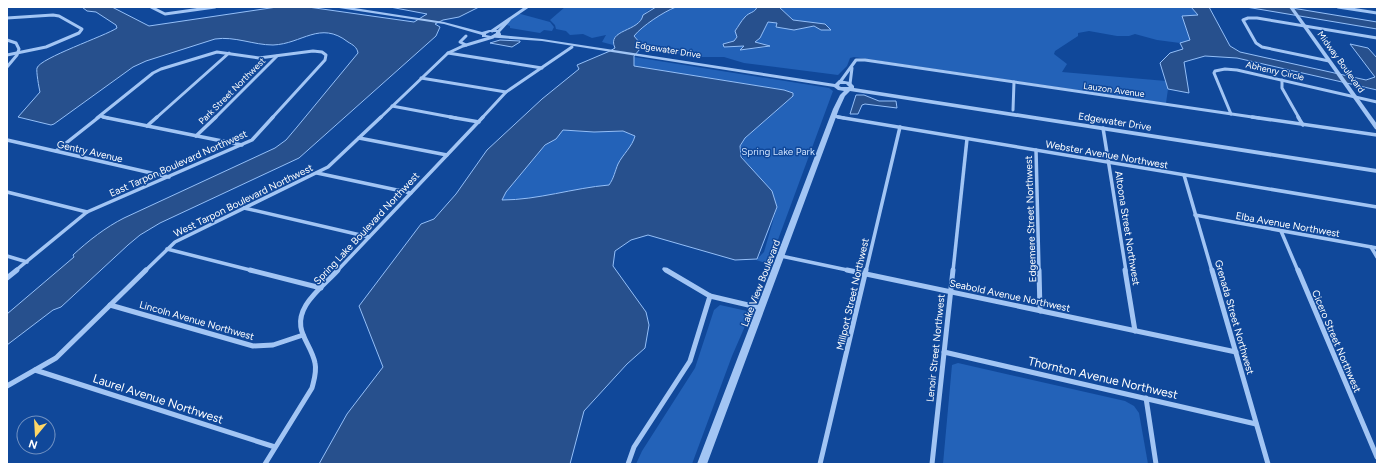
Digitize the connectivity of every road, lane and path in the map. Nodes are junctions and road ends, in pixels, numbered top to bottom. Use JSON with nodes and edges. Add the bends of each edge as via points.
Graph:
{"nodes":[{"id":1,"x":150,"y":7,"type":"edge"},
{"id":2,"x":214,"y":7,"type":"edge"},
{"id":3,"x":339,"y":7,"type":"edge"},
{"id":4,"x":351,"y":7,"type":"edge"},
{"id":5,"x":527,"y":7,"type":"edge"},
{"id":6,"x":1291,"y":7,"type":"edge"},
{"id":7,"x":1338,"y":7,"type":"edge"},
{"id":8,"x":1348,"y":8,"type":"edge"},
{"id":9,"x":1377,"y":13,"type":"edge"},
{"id":10,"x":7,"y":18,"type":"edge"},
{"id":11,"x":416,"y":18,"type":"junction"},
{"id":12,"x":509,"y":20,"type":"junction"},
{"id":13,"x":1304,"y":26,"type":"junction"},
{"id":14,"x":487,"y":33,"type":"junction"},
{"id":15,"x":497,"y":34,"type":"junction"},
{"id":16,"x":466,"y":36,"type":"dead end"},
{"id":17,"x":1377,"y":38,"type":"edge"},
{"id":18,"x":7,"y":40,"type":"edge"},
{"id":19,"x":474,"y":44,"type":"junction"},
{"id":20,"x":468,"y":45,"type":"junction"},
{"id":21,"x":572,"y":47,"type":"dead end"},
{"id":22,"x":19,"y":53,"type":"junction"},
{"id":23,"x":229,"y":53,"type":"junction"},
{"id":24,"x":448,"y":53,"type":"junction"},
{"id":25,"x":639,"y":53,"type":"junction"},
{"id":26,"x":7,"y":55,"type":"edge"},
{"id":27,"x":277,"y":56,"type":"junction"},
{"id":28,"x":678,"y":61,"type":"junction"},
{"id":29,"x":1329,"y":61,"type":"junction"},
{"id":30,"x":722,"y":65,"type":"junction"},
{"id":31,"x":853,"y":66,"type":"junction"},
{"id":32,"x":7,"y":67,"type":"edge"},
{"id":33,"x":542,"y":68,"type":"junction"},
{"id":34,"x":421,"y":78,"type":"junction"},
{"id":35,"x":1282,"y":80,"type":"junction"},
{"id":36,"x":1014,"y":82,"type":"junction"},
{"id":37,"x":838,"y":84,"type":"junction"},
{"id":38,"x":850,"y":87,"type":"junction"},
{"id":39,"x":506,"y":92,"type":"junction"},
{"id":40,"x":1355,"y":97,"type":"junction"},
{"id":41,"x":1377,"y":102,"type":"edge"},
{"id":42,"x":392,"y":106,"type":"junction"},
{"id":43,"x":1013,"y":110,"type":"junction"},
{"id":44,"x":835,"y":113,"type":"junction"},
{"id":45,"x":1231,"y":114,"type":"junction"},
{"id":46,"x":100,"y":116,"type":"junction"},
{"id":47,"x":478,"y":122,"type":"junction"},
{"id":48,"x":1303,"y":124,"type":"junction"},
{"id":49,"x":147,"y":126,"type":"junction"},
{"id":50,"x":900,"y":127,"type":"junction"},
{"id":51,"x":1103,"y":128,"type":"junction"},
{"id":52,"x":1377,"y":128,"type":"edge"},
{"id":53,"x":196,"y":136,"type":"junction"},
{"id":54,"x":1377,"y":136,"type":"edge"},
{"id":55,"x":359,"y":138,"type":"junction"},
{"id":56,"x":967,"y":138,"type":"junction"},
{"id":57,"x":7,"y":140,"type":"edge"},
{"id":58,"x":242,"y":145,"type":"junction"},
{"id":59,"x":1036,"y":150,"type":"junction"},
{"id":60,"x":56,"y":151,"type":"junction"},
{"id":61,"x":447,"y":155,"type":"junction"},
{"id":62,"x":1108,"y":162,"type":"junction"},
{"id":63,"x":1377,"y":168,"type":"edge"},
{"id":64,"x":1377,"y":171,"type":"edge"},
{"id":65,"x":316,"y":173,"type":"junction"},
{"id":66,"x":1184,"y":175,"type":"junction"},
{"id":67,"x":169,"y":177,"type":"junction"},
{"id":68,"x":7,"y":192,"type":"edge"},
{"id":69,"x":411,"y":193,"type":"junction"},
{"id":70,"x":1377,"y":207,"type":"edge"},
{"id":71,"x":244,"y":208,"type":"junction"},
{"id":72,"x":87,"y":212,"type":"junction"},
{"id":73,"x":1196,"y":215,"type":"junction"},
{"id":74,"x":1281,"y":232,"type":"junction"},
{"id":75,"x":369,"y":237,"type":"junction"},
{"id":76,"x":1371,"y":247,"type":"junction"},
{"id":77,"x":1377,"y":248,"type":"edge"},
{"id":78,"x":167,"y":249,"type":"junction"},
{"id":79,"x":7,"y":256,"type":"edge"},
{"id":80,"x":781,"y":256,"type":"junction"},
{"id":81,"x":1377,"y":258,"type":"edge"},
{"id":82,"x":27,"y":262,"type":"junction"},
{"id":83,"x":664,"y":270,"type":"dead end"},
{"id":84,"x":866,"y":274,"type":"junction"},
{"id":85,"x":7,"y":278,"type":"edge"},
{"id":86,"x":321,"y":288,"type":"junction"},
{"id":87,"x":950,"y":292,"type":"junction"},
{"id":88,"x":710,"y":296,"type":"junction"},
{"id":89,"x":110,"y":305,"type":"junction"},
{"id":90,"x":762,"y":308,"type":"junction"},
{"id":91,"x":1040,"y":311,"type":"junction"},
{"id":92,"x":1135,"y":331,"type":"junction"},
{"id":93,"x":303,"y":335,"type":"junction"},
{"id":94,"x":944,"y":352,"type":"junction"},
{"id":95,"x":1236,"y":352,"type":"junction"},
{"id":96,"x":35,"y":370,"type":"junction"},
{"id":97,"x":7,"y":386,"type":"edge"},
{"id":98,"x":1146,"y":398,"type":"junction"},
{"id":99,"x":1256,"y":424,"type":"junction"},
{"id":100,"x":275,"y":447,"type":"junction"},
{"id":101,"x":1377,"y":457,"type":"edge"},
{"id":102,"x":265,"y":464,"type":"edge"},
{"id":103,"x":628,"y":464,"type":"edge"},
{"id":104,"x":702,"y":464,"type":"edge"},
{"id":105,"x":820,"y":464,"type":"edge"},
{"id":106,"x":932,"y":464,"type":"edge"},
{"id":107,"x":1156,"y":464,"type":"edge"},
{"id":108,"x":1268,"y":464,"type":"edge"}],
"edges":[{"from":1,"to":2,"type":"street","via":[[166,14]]},
{"from":3,"to":11,"type":"street"},
{"from":4,"to":11,"type":"street"},
{"from":5,"to":12,"type":"street"},
{"from":6,"to":13,"type":"street","name":"Midway Boulevard"},
{"from":7,"to":8,"type":"street"},
{"from":8,"to":9,"type":"street"},
{"from":10,"to":22,"type":"street","via":[[53,14],[82,29],[79,33],[46,47]]},
{"from":11,"to":14,"type":"street"},
{"from":12,"to":14,"type":"street"},
{"from":12,"to":15,"type":"street"},
{"from":13,"to":17,"type":"street"},
{"from":13,"to":29,"type":"street","name":"Midway Boulevard"},
{"from":13,"to":29,"type":"street","via":[[1257,18],[1245,18],[1243,21],[1256,43],[1262,47]]},
{"from":14,"to":15,"type":"street"},
{"from":14,"to":15,"type":"street","via":[[487,37]]},
{"from":14,"to":19,"type":"street"},
{"from":15,"to":19,"type":"street","name":"West Tarpon Boulevard Northwest"},
{"from":15,"to":25,"type":"street","name":"Edgewater Drive"},
{"from":16,"to":20,"type":"street","via":[[460,42]]},
{"from":18,"to":22,"type":"street","via":[[18,45]]},
{"from":19,"to":20,"type":"street","name":"West Tarpon Boulevard Northwest"},
{"from":20,"to":24,"type":"street","name":"West Tarpon Boulevard Northwest","via":[[457,47]]},
{"from":21,"to":33,"type":"street","name":"Spring Lake Boulevard Northwest"},
{"from":22,"to":26,"type":"street"},
{"from":22,"to":32,"type":"street"},
{"from":23,"to":27,"type":"street","name":"East Tarpon Boulevard Northwest","via":[[259,58]]},
{"from":23,"to":46,"type":"street","name":"East Tarpon Boulevard Northwest","via":[[211,53],[156,71]]},
{"from":23,"to":49,"type":"street"},
{"from":24,"to":33,"type":"street"},
{"from":24,"to":34,"type":"street","name":"West Tarpon Boulevard Northwest"},
{"from":25,"to":28,"type":"street","name":"Edgewater Drive"},
{"from":25,"to":30,"type":"street","name":"Edgewater Drive"},
{"from":27,"to":53,"type":"street","name":"Park Street Northwest"},
{"from":27,"to":58,"type":"street","name":"East Tarpon Boulevard Northwest","via":[[313,51],[325,53],[326,57],[256,137]]},
{"from":28,"to":30,"type":"street"},
{"from":28,"to":37,"type":"street","name":"Edgewater Drive"},
{"from":29,"to":40,"type":"street","name":"Midway Boulevard"},
{"from":30,"to":37,"type":"street","name":"Edgewater Drive"},
{"from":31,"to":36,"type":"street","name":"Lauzon Avenue","via":[[856,60],[865,60]]},
{"from":31,"to":37,"type":"street"},
{"from":31,"to":38,"type":"street"},
{"from":33,"to":39,"type":"street","name":"Spring Lake Boulevard Northwest"},
{"from":34,"to":39,"type":"street"},
{"from":34,"to":42,"type":"street","name":"West Tarpon Boulevard Northwest"},
{"from":35,"to":40,"type":"street","name":"Abhenry Circle"},
{"from":35,"to":45,"type":"street","name":"Abhenry Circle","via":[[1231,69],[1215,71],[1215,78]]},
{"from":35,"to":48,"type":"street","via":[[1282,88]]},
{"from":36,"to":43,"type":"street"},
{"from":36,"to":45,"type":"street","name":"Lauzon Avenue"},
{"from":37,"to":38,"type":"street","via":[[842,89]]},
{"from":37,"to":44,"type":"street","name":"Lake View Boulevard"},
{"from":38,"to":43,"type":"street","name":"Edgewater Drive"},
{"from":38,"to":44,"type":"street","name":"Lake View Boulevard","via":[[843,95]]},
{"from":38,"to":51,"type":"street","name":"Edgewater Drive"},
{"from":39,"to":47,"type":"street","name":"Spring Lake Boulevard Northwest"},
{"from":40,"to":41,"type":"street","name":"Abhenry Circle"},
{"from":40,"to":52,"type":"street","name":"Midway Boulevard"},
{"from":42,"to":47,"type":"street"},
{"from":42,"to":55,"type":"street","name":"West Tarpon Boulevard Northwest"},
{"from":43,"to":63,"type":"street","name":"Edgewater Drive"},
{"from":44,"to":50,"type":"street","name":"Webster Avenue Northwest"},
{"from":44,"to":80,"type":"street","name":"Lake View Boulevard"},
{"from":45,"to":48,"type":"street","name":"Lauzon Avenue"},
{"from":46,"to":49,"type":"street"},
{"from":46,"to":60,"type":"street","name":"East Tarpon Boulevard Northwest"},
{"from":47,"to":61,"type":"street","name":"Spring Lake Boulevard Northwest"},
{"from":48,"to":54,"type":"street","name":"Lauzon Avenue"},
{"from":49,"to":53,"type":"street"},
{"from":50,"to":56,"type":"street","name":"Webster Avenue Northwest"},
{"from":50,"to":84,"type":"street","name":"Millport Street Northwest"},
{"from":51,"to":62,"type":"street","name":"Altoona Street Northwest"},
{"from":51,"to":64,"type":"street","name":"Edgewater Drive"},
{"from":53,"to":58,"type":"street"},
{"from":55,"to":61,"type":"street"},
{"from":55,"to":65,"type":"street","name":"West Tarpon Boulevard Northwest","via":[[328,168]]},
{"from":56,"to":59,"type":"street","name":"Webster Avenue Northwest"},
{"from":56,"to":87,"type":"street","name":"Lenoir Street Northwest"},
{"from":57,"to":60,"type":"street","name":"Gentry Avenue"},
{"from":58,"to":67,"type":"street","name":"East Tarpon Boulevard Northwest"},
{"from":59,"to":62,"type":"street","name":"Webster Avenue Northwest"},
{"from":59,"to":91,"type":"street","name":"Edgemere Street Northwest"},
{"from":60,"to":67,"type":"street","name":"Gentry Avenue"},
{"from":61,"to":69,"type":"street","name":"Spring Lake Boulevard Northwest"},
{"from":62,"to":66,"type":"street","name":"Webster Avenue Northwest"},
{"from":62,"to":92,"type":"street","name":"Altoona Street Northwest"},
{"from":65,"to":69,"type":"street"},
{"from":65,"to":71,"type":"street","name":"West Tarpon Boulevard Northwest"},
{"from":66,"to":70,"type":"street","name":"Webster Avenue Northwest"},
{"from":66,"to":73,"type":"street","name":"Grenada Street Northwest"},
{"from":67,"to":72,"type":"street","name":"East Tarpon Boulevard Northwest"},
{"from":68,"to":72,"type":"street"},
{"from":69,"to":75,"type":"street","name":"Spring Lake Boulevard Northwest"},
{"from":71,"to":75,"type":"street"},
{"from":71,"to":78,"type":"street","name":"West Tarpon Boulevard Northwest","via":[[175,242]]},
{"from":72,"to":82,"type":"street","name":"East Tarpon Boulevard Northwest"},
{"from":73,"to":74,"type":"street","name":"Elba Avenue Northwest"},
{"from":73,"to":95,"type":"street","name":"Grenada Street Northwest"},
{"from":74,"to":76,"type":"street","name":"Elba Avenue Northwest"},
{"from":74,"to":101,"type":"street","name":"Cicero Street Northwest"},
{"from":75,"to":86,"type":"street","name":"Spring Lake Boulevard Northwest"},
{"from":76,"to":77,"type":"street","name":"Elba Avenue Northwest"},
{"from":76,"to":81,"type":"street"},
{"from":78,"to":86,"type":"street"},
{"from":78,"to":89,"type":"street","name":"West Tarpon Boulevard Northwest"},
{"from":79,"to":82,"type":"street"},
{"from":80,"to":84,"type":"street","name":"Seabold Avenue Northwest"},
{"from":80,"to":90,"type":"street","name":"Lake View Boulevard"},
{"from":82,"to":85,"type":"street","name":"East Tarpon Boulevard Northwest"},
{"from":83,"to":88,"type":"street"},
{"from":84,"to":87,"type":"street","name":"Seabold Avenue Northwest"},
{"from":84,"to":105,"type":"street","name":"Millport Street Northwest"},
{"from":86,"to":93,"type":"street","name":"Spring Lake Boulevard Northwest","via":[[307,303],[302,314],[300,325]]},
{"from":87,"to":91,"type":"street","name":"Seabold Avenue Northwest"},
{"from":87,"to":94,"type":"street","name":"Lenoir Street Northwest"},
{"from":88,"to":90,"type":"street"},
{"from":88,"to":103,"type":"street","via":[[690,361],[634,447]]},
{"from":89,"to":93,"type":"street","name":"Lincoln Avenue Northwest","via":[[254,346],[278,345]]},
{"from":89,"to":96,"type":"street","name":"West Tarpon Boulevard Northwest","via":[[56,358]]},
{"from":90,"to":104,"type":"street","name":"Lake View Boulevard"},
{"from":91,"to":92,"type":"street","name":"Seabold Avenue Northwest"},
{"from":92,"to":95,"type":"street","name":"Seabold Avenue Northwest"},
{"from":93,"to":100,"type":"street","name":"Spring Lake Boulevard Northwest","via":[[315,362],[315,381]]},
{"from":94,"to":98,"type":"street","name":"Thornton Avenue Northwest"},
{"from":94,"to":106,"type":"street","name":"Lenoir Street Northwest"},
{"from":95,"to":99,"type":"street","name":"Grenada Street Northwest"},
{"from":96,"to":97,"type":"street","name":"West Tarpon Boulevard Northwest"},
{"from":96,"to":100,"type":"street","name":"Laurel Avenue Northwest"},
{"from":98,"to":99,"type":"street","name":"Thornton Avenue Northwest"},
{"from":98,"to":107,"type":"street"},
{"from":99,"to":108,"type":"street","name":"Grenada Street Northwest"},
{"from":100,"to":102,"type":"street","name":"Spring Lake Boulevard Northwest"}]}
